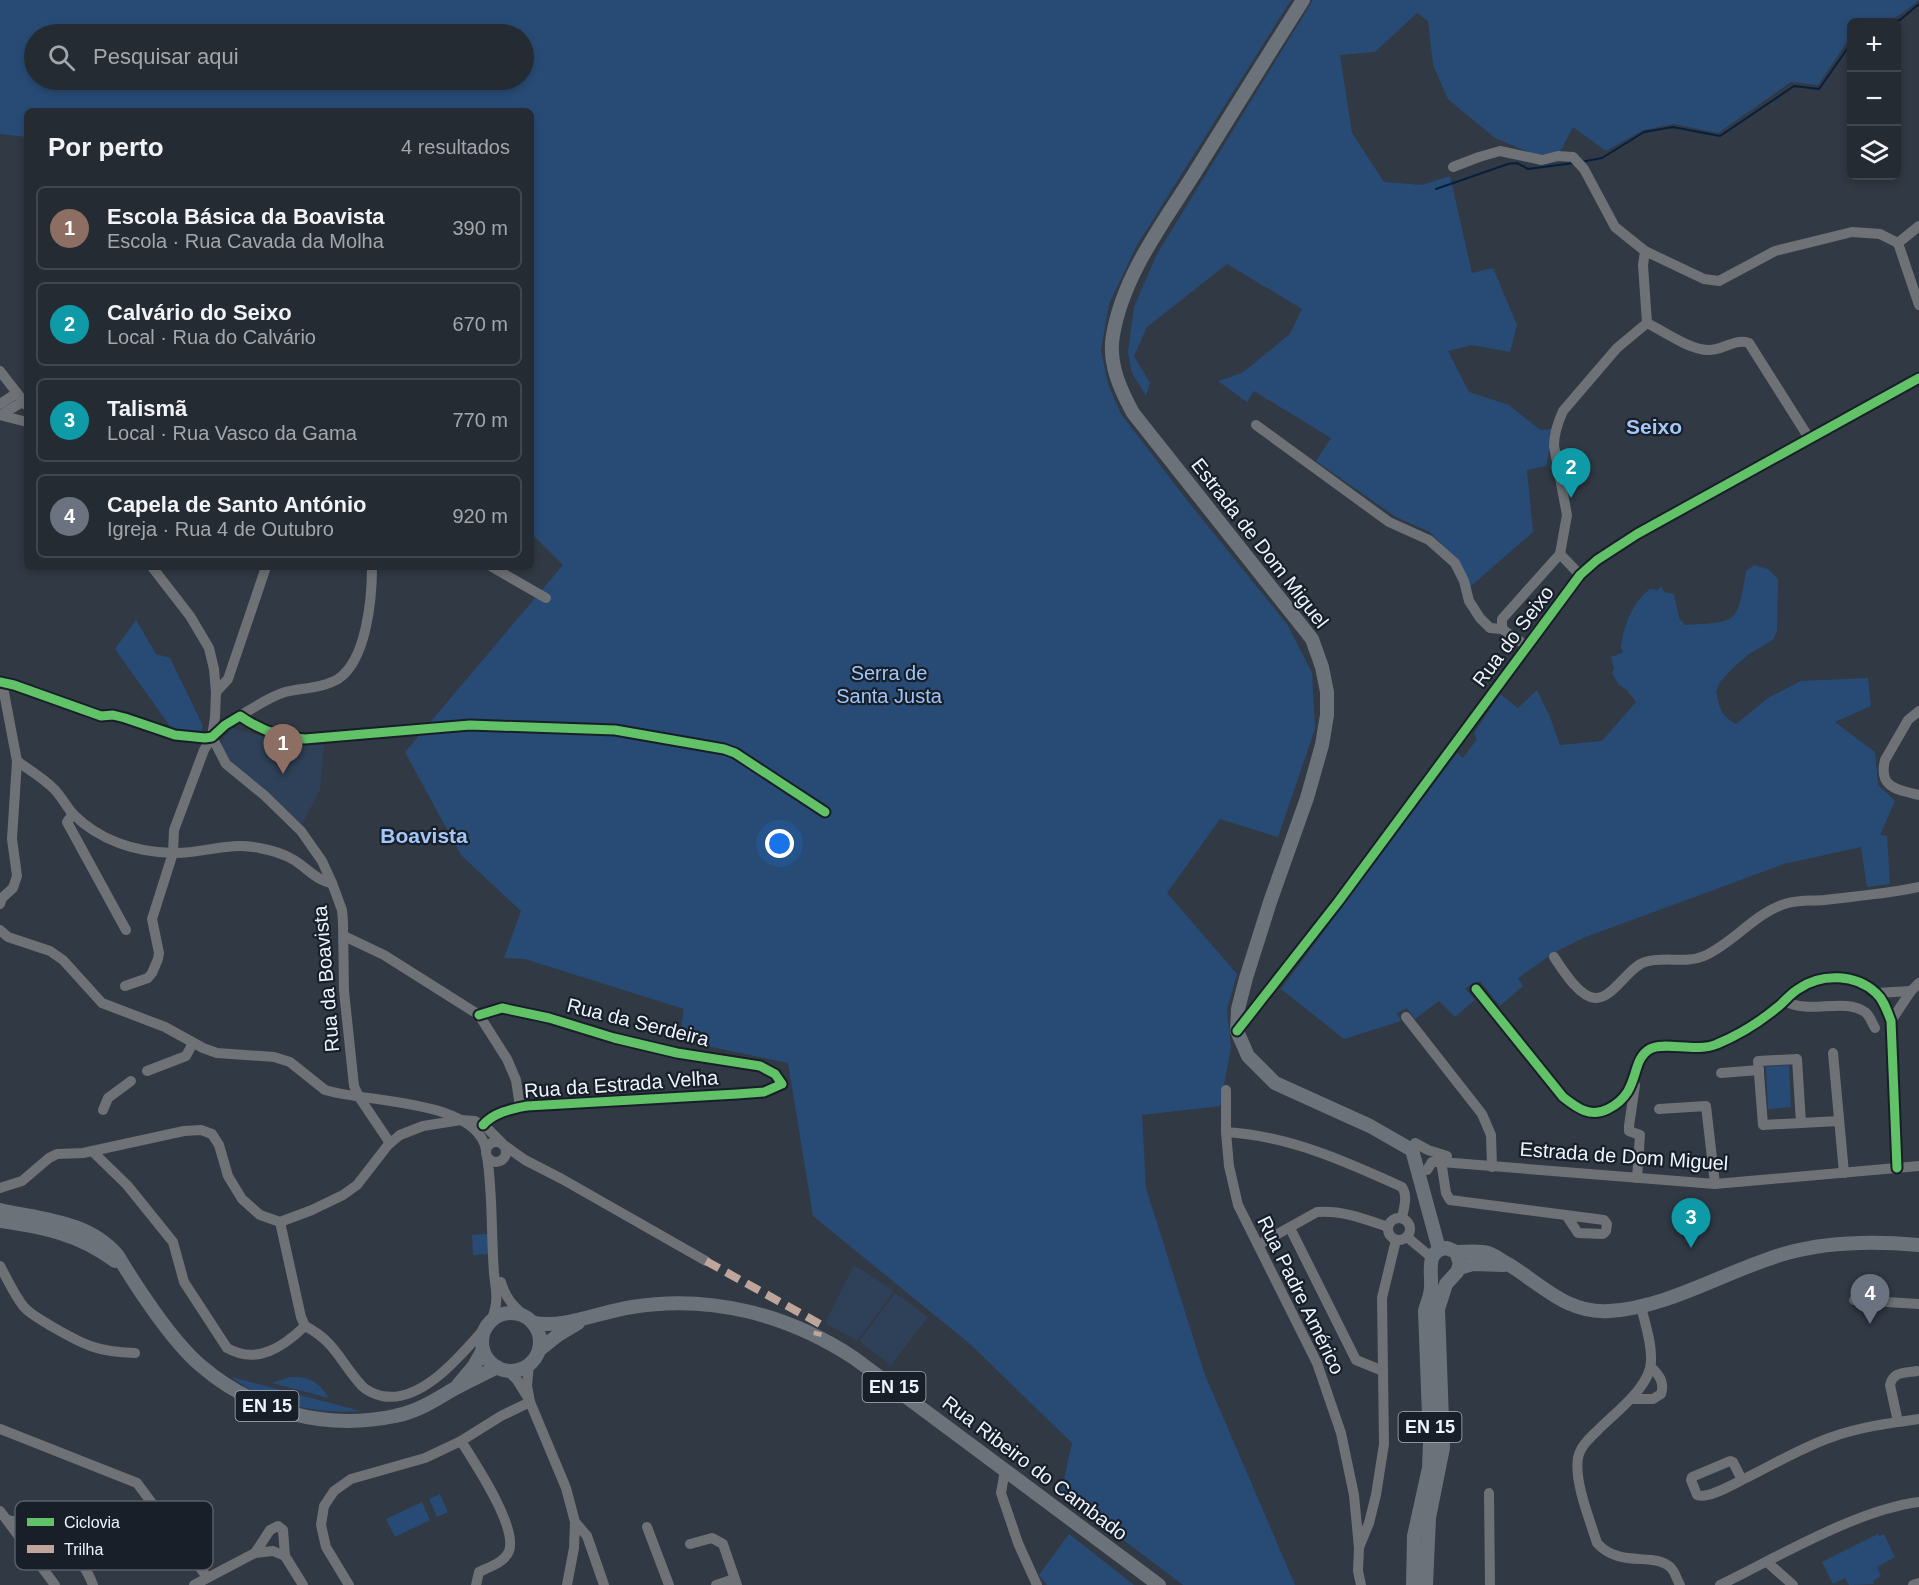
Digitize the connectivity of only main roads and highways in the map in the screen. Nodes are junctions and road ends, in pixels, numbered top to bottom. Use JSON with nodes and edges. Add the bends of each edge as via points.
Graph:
{"nodes":[{"id":1,"x":1303,"y":0,"type":"edge"},
{"id":2,"x":1370,"y":1126,"type":"junction"},
{"id":3,"x":0,"y":1210,"type":"edge"},
{"id":4,"x":2,"y":1220,"type":"edge"},
{"id":5,"x":1919,"y":1245,"type":"edge"},
{"id":6,"x":1442,"y":1255,"type":"junction"},
{"id":7,"x":1509,"y":1266,"type":"junction"},
{"id":8,"x":128,"y":1273,"type":"junction"},
{"id":9,"x":1455,"y":1273,"type":"junction"},
{"id":10,"x":585,"y":1319,"type":"junction"},
{"id":11,"x":529,"y":1320,"type":"junction"},
{"id":12,"x":483,"y":1350,"type":"junction"},
{"id":13,"x":539,"y":1350,"type":"junction"},
{"id":14,"x":502,"y":1369,"type":"junction"},
{"id":15,"x":455,"y":1389,"type":"junction"},
{"id":16,"x":1159,"y":1585,"type":"edge"},
{"id":17,"x":1413,"y":1585,"type":"edge"},
{"id":18,"x":1426,"y":1585,"type":"edge"}],
"edges":[{"from":1,"to":2,"type":"main road","name":"Estrada de Dom Miguel","via":[[1146,250],[1119,306],[1112,357],[1133,413],[1312,639],[1322,667],[1327,692],[1322,745],[1246,978],[1237,1031],[1248,1056],[1275,1083]]},
{"from":2,"to":6,"type":"main road","name":"Estrada de Dom Miguel","via":[[1412,1150]]},
{"from":2,"to":6,"type":"main road","name":"Estrada de Dom Miguel","via":[[1400,1135],[1415,1143],[1421,1152]]},
{"from":3,"to":8,"type":"main road","via":[[84,1230],[109,1246]]},
{"from":4,"to":8,"type":"main road","via":[[82,1240]]},
{"from":5,"to":7,"type":"main road","via":[[1865,1242],[1820,1246],[1787,1253],[1641,1306],[1607,1311],[1579,1308],[1555,1298]]},
{"from":6,"to":7,"type":"main road","via":[[1487,1253]]},
{"from":6,"to":9,"type":"main road","via":[[1460,1260]]},
{"from":6,"to":9,"type":"main road","via":[[1437,1276]]},
{"from":6,"to":17,"type":"main road","number":"EN 15","via":[[1425,1311],[1429,1468],[1414,1536]]},
{"from":7,"to":9,"type":"main road","via":[[1473,1264]]},
{"from":8,"to":15,"type":"main road","number":"EN 15","via":[[198,1364],[235,1391],[270,1408],[331,1420],[362,1420],[396,1416],[430,1404]]},
{"from":9,"to":18,"type":"main road","number":"EN 15","via":[[1438,1309],[1443,1448],[1429,1518]]},
{"from":10,"to":11,"type":"main road","number":"EN 15","via":[[554,1324]]},
{"from":10,"to":13,"type":"main road","number":"EN 15"},
{"from":10,"to":16,"type":"main road","name":"Rua Ribeiro do Cambado","number":"EN 15","via":[[630,1307],[709,1304],[775,1318],[817,1336],[855,1358]]},
{"from":11,"to":12,"type":"main road","via":[[508,1313],[489,1324],[482,1339]]},
{"from":11,"to":13,"type":"main road","via":[[539,1334]]},
{"from":12,"to":14,"type":"main road","via":[[488,1360]]},
{"from":12,"to":15,"type":"main road","number":"EN 15"},
{"from":13,"to":14,"type":"main road","via":[[529,1365],[519,1370]]},
{"from":14,"to":15,"type":"main road","number":"EN 15"}]}
